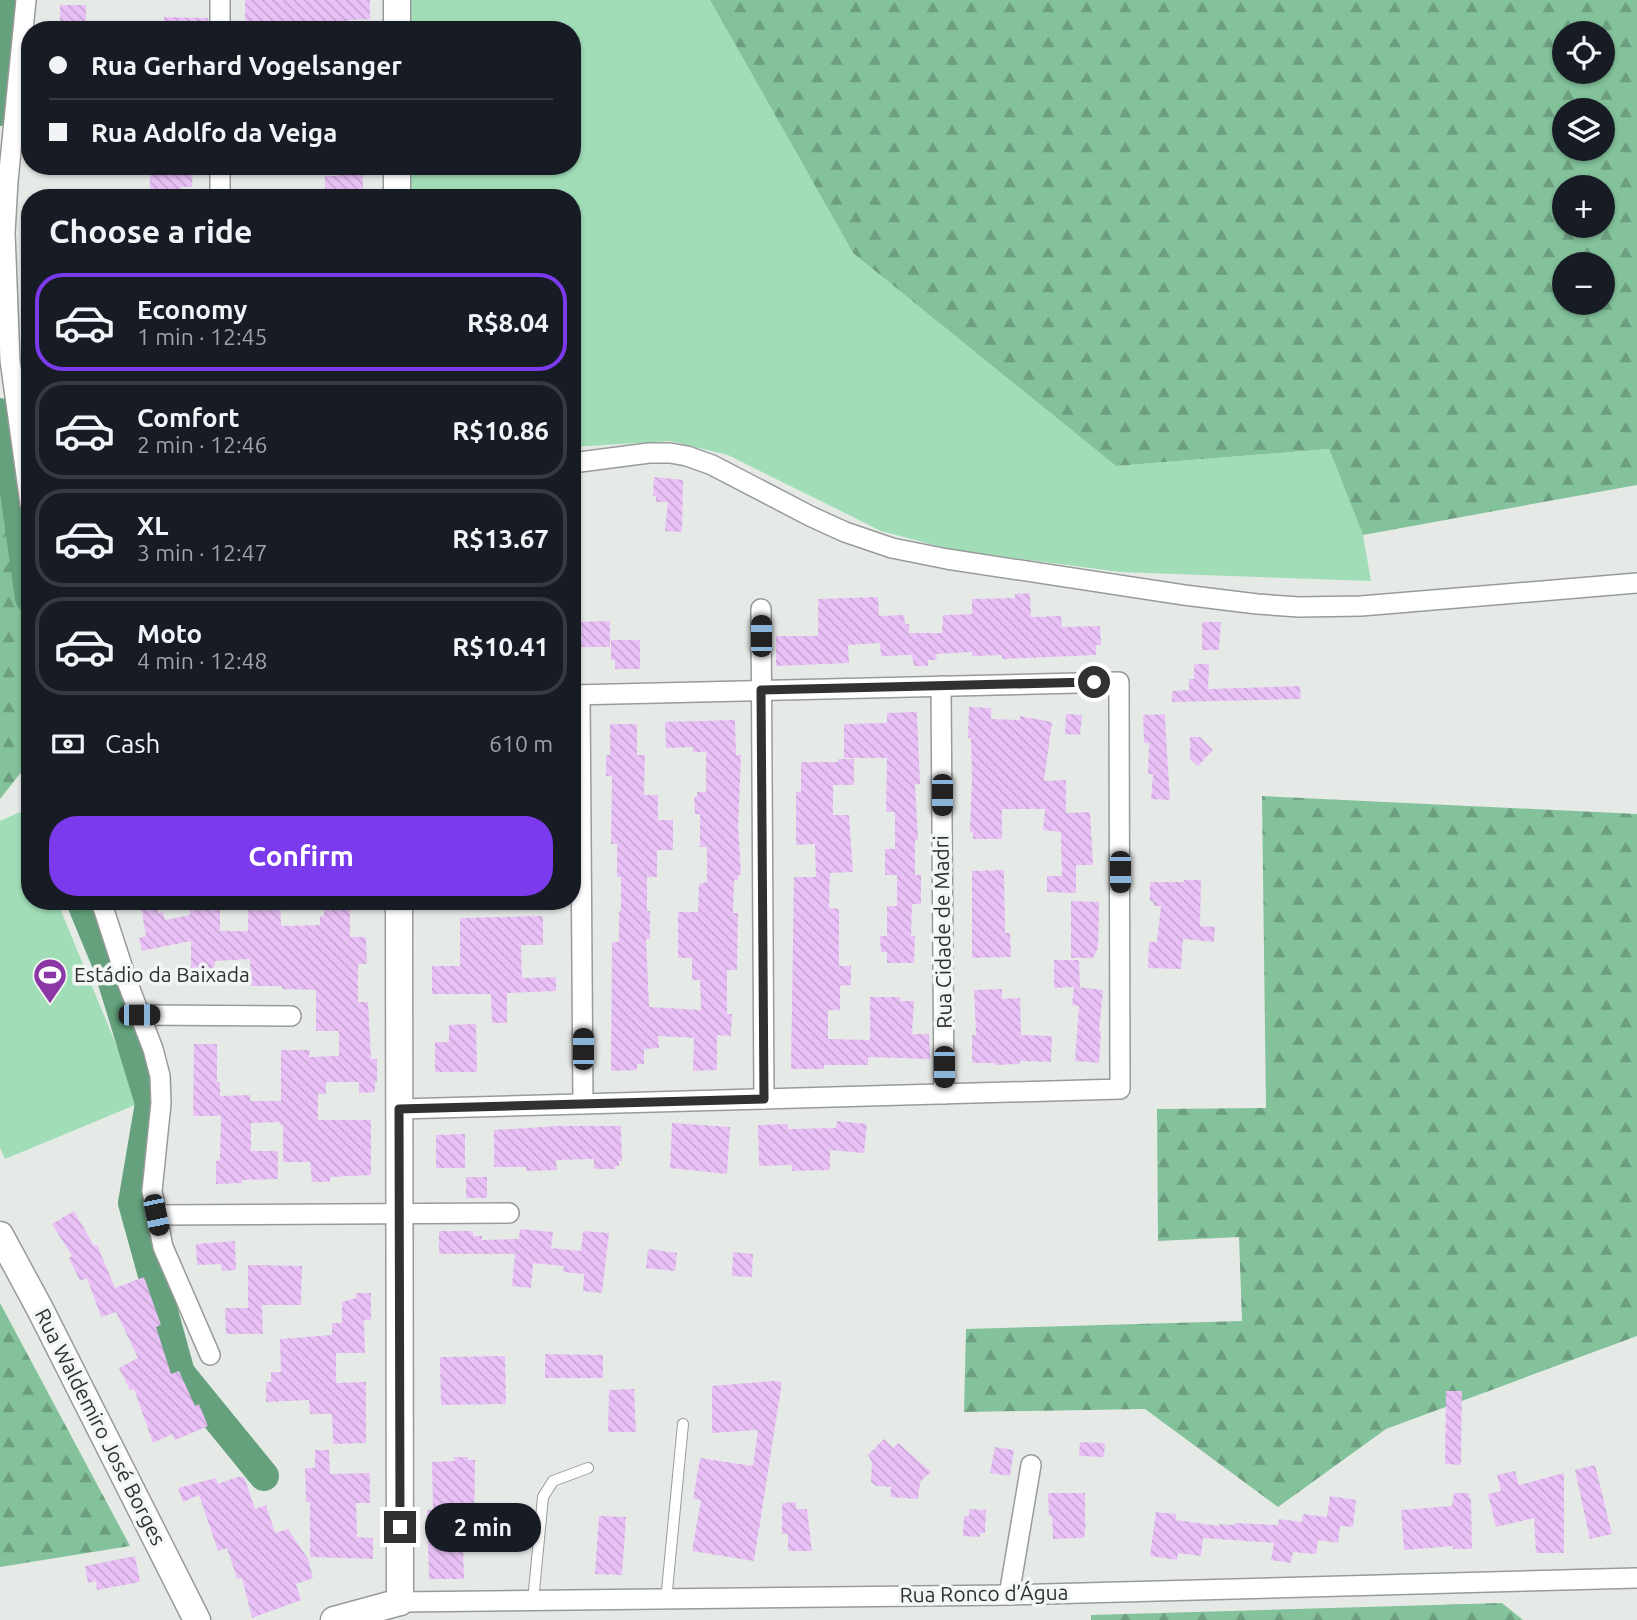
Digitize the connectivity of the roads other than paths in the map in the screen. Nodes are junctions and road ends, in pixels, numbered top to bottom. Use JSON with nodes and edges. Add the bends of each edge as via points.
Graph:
{"nodes":[{"id":1,"x":26,"y":0,"type":"edge"},
{"id":2,"x":220,"y":0,"type":"edge"},
{"id":3,"x":397,"y":0,"type":"edge"},
{"id":4,"x":23,"y":21,"type":"edge"},
{"id":5,"x":220,"y":21,"type":"edge"},
{"id":6,"x":397,"y":21,"type":"edge"},
{"id":7,"x":21,"y":41,"type":"edge"},
{"id":8,"x":4,"y":181,"type":"edge"},
{"id":9,"x":5,"y":360,"type":"edge"},
{"id":10,"x":21,"y":420,"type":"edge"},
{"id":11,"x":581,"y":462,"type":"edge"},
{"id":12,"x":1637,"y":583,"type":"edge"},
{"id":13,"x":761,"y":609,"type":"dead end"},
{"id":14,"x":941,"y":686,"type":"junction"},
{"id":15,"x":761,"y":690,"type":"junction"},
{"id":16,"x":581,"y":695,"type":"edge"},
{"id":17,"x":104,"y":910,"type":"edge"},
{"id":18,"x":399,"y":910,"type":"edge"},
{"id":19,"x":580,"y":910,"type":"edge"},
{"id":20,"x":139,"y":1015,"type":"junction"},
{"id":21,"x":291,"y":1016,"type":"dead end"},
{"id":22,"x":944,"y":1094,"type":"junction"},
{"id":23,"x":764,"y":1099,"type":"junction"},
{"id":24,"x":583,"y":1104,"type":"junction"},
{"id":25,"x":399,"y":1109,"type":"junction"},
{"id":26,"x":509,"y":1213,"type":"dead end"},
{"id":27,"x":399,"y":1214,"type":"junction"},
{"id":28,"x":156,"y":1215,"type":"junction"},
{"id":29,"x":0,"y":1235,"type":"edge"},
{"id":30,"x":210,"y":1355,"type":"dead end"},
{"id":31,"x":683,"y":1424,"type":"dead end"},
{"id":32,"x":1031,"y":1465,"type":"dead end"},
{"id":33,"x":588,"y":1468,"type":"dead end"},
{"id":34,"x":1637,"y":1578,"type":"edge"},
{"id":35,"x":1009,"y":1595,"type":"junction"},
{"id":36,"x":666,"y":1601,"type":"junction"},
{"id":37,"x":533,"y":1602,"type":"junction"},
{"id":38,"x":406,"y":1611,"type":"edge"},
{"id":39,"x":197,"y":1620,"type":"edge"},
{"id":40,"x":334,"y":1620,"type":"edge"}],
"edges":[{"from":1,"to":4,"type":"street"},
{"from":2,"to":5,"type":"street"},
{"from":3,"to":6,"type":"street"},
{"from":7,"to":8,"type":"street"},
{"from":8,"to":9,"type":"street"},
{"from":9,"to":10,"type":"street"},
{"from":11,"to":12,"type":"street","via":[[649,453],[687,456],[845,532],[892,548],[1257,604],[1361,606]]},
{"from":13,"to":15,"type":"street"},
{"from":14,"to":15,"type":"street"},
{"from":14,"to":22,"type":"street","name":"Rua Cidade de Madri"},
{"from":14,"to":22,"type":"street","via":[[1119,682],[1120,1089]]},
{"from":15,"to":16,"type":"street"},
{"from":15,"to":23,"type":"street"},
{"from":17,"to":20,"type":"street"},
{"from":18,"to":25,"type":"street"},
{"from":19,"to":24,"type":"street"},
{"from":20,"to":21,"type":"street"},
{"from":20,"to":28,"type":"street","via":[[160,1076],[152,1191]]},
{"from":22,"to":23,"type":"street"},
{"from":23,"to":24,"type":"street"},
{"from":24,"to":25,"type":"street"},
{"from":25,"to":27,"type":"street"},
{"from":26,"to":27,"type":"street"},
{"from":27,"to":28,"type":"street"},
{"from":27,"to":38,"type":"street"},
{"from":28,"to":30,"type":"street","via":[[163,1247]]},
{"from":29,"to":39,"type":"street","name":"Rua Waldemiro José Borges"},
{"from":31,"to":36,"type":"lane"},
{"from":32,"to":35,"type":"street"},
{"from":33,"to":37,"type":"lane","via":[[553,1481],[543,1496]]},
{"from":34,"to":35,"type":"street","name":"Rua Ronco d’Água"},
{"from":35,"to":36,"type":"street","name":"Rua Ronco d’Água"},
{"from":36,"to":37,"type":"street","name":"Rua Ronco d’Água"},
{"from":37,"to":38,"type":"street","name":"Rua Ronco d’Água"},
{"from":38,"to":40,"type":"street","name":"Rua Ronco d’Água"}]}
